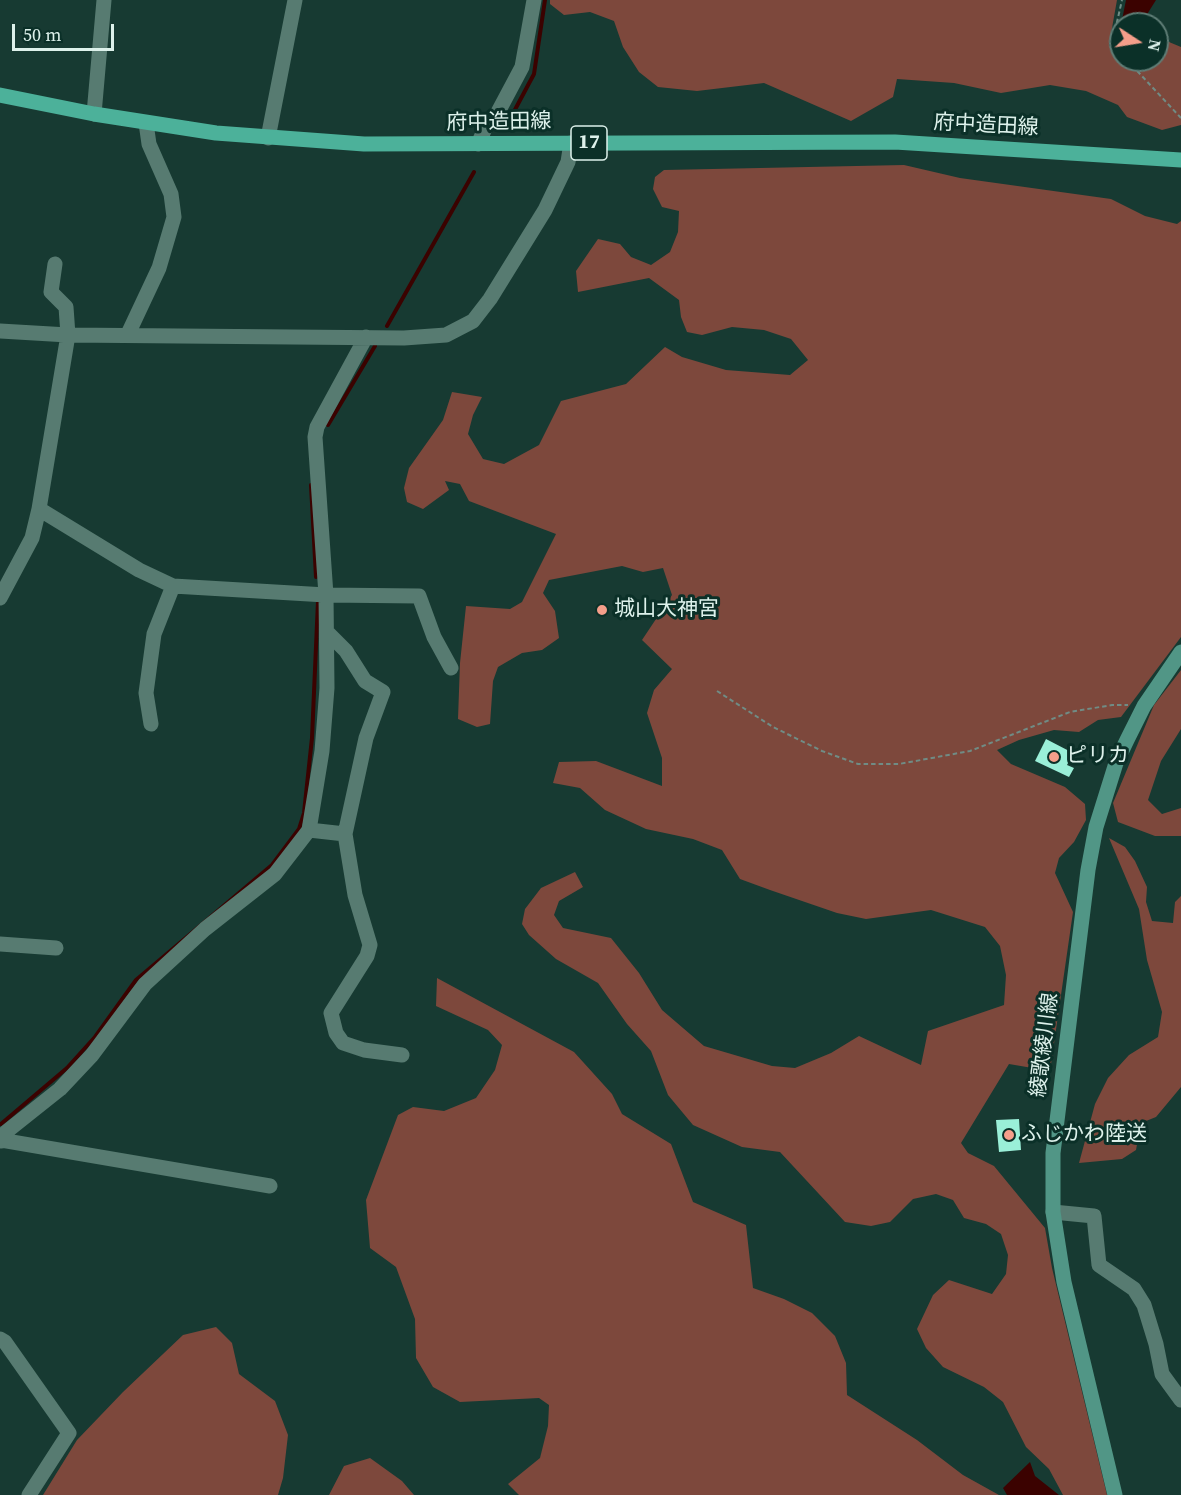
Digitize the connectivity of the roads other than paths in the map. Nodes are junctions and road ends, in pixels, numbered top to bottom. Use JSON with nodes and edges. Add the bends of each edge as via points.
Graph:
{"nodes":[{"id":1,"x":104,"y":0,"type":"edge"},
{"id":2,"x":295,"y":0,"type":"edge"},
{"id":3,"x":534,"y":0,"type":"edge"},
{"id":4,"x":0,"y":95,"type":"edge"},
{"id":5,"x":94,"y":114,"type":"junction"},
{"id":6,"x":146,"y":123,"type":"junction"},
{"id":7,"x":268,"y":138,"type":"junction"},
{"id":8,"x":572,"y":143,"type":"junction"},
{"id":9,"x":478,"y":144,"type":"junction"},
{"id":10,"x":1181,"y":160,"type":"edge"},
{"id":11,"x":55,"y":264,"type":"dead end"},
{"id":12,"x":0,"y":331,"type":"edge"},
{"id":13,"x":128,"y":334,"type":"junction"},
{"id":14,"x":68,"y":335,"type":"junction"},
{"id":15,"x":366,"y":337,"type":"junction"},
{"id":16,"x":39,"y":509,"type":"junction"},
{"id":17,"x":173,"y":586,"type":"junction"},
{"id":18,"x":326,"y":595,"type":"junction"},
{"id":19,"x":0,"y":598,"type":"edge"},
{"id":20,"x":328,"y":633,"type":"junction"},
{"id":21,"x":1181,"y":652,"type":"edge"},
{"id":22,"x":451,"y":668,"type":"dead end"},
{"id":23,"x":151,"y":724,"type":"dead end"},
{"id":24,"x":309,"y":830,"type":"junction"},
{"id":25,"x":345,"y":834,"type":"junction"},
{"id":26,"x":0,"y":944,"type":"edge"},
{"id":27,"x":56,"y":948,"type":"dead end"},
{"id":28,"x":402,"y":1055,"type":"dead end"},
{"id":29,"x":1,"y":1141,"type":"edge"},
{"id":30,"x":270,"y":1186,"type":"dead end"},
{"id":31,"x":1053,"y":1212,"type":"junction"},
{"id":32,"x":0,"y":1339,"type":"edge"},
{"id":33,"x":1181,"y":1400,"type":"edge"},
{"id":34,"x":29,"y":1495,"type":"edge"},
{"id":35,"x":1116,"y":1495,"type":"edge"}],
"edges":[{"from":1,"to":5,"type":"street"},
{"from":2,"to":7,"type":"street"},
{"from":3,"to":9,"type":"street","via":[[522,67]]},
{"from":4,"to":5,"type":"main road","name":"府中造田線","number":"17"},
{"from":5,"to":6,"type":"main road","name":"府中造田線","number":"17"},
{"from":6,"to":7,"type":"main road","name":"府中造田線","number":"17"},
{"from":6,"to":13,"type":"street","via":[[149,144],[171,194],[174,217],[159,268]]},
{"from":7,"to":9,"type":"main road","name":"府中造田線","number":"17","via":[[364,144]]},
{"from":8,"to":9,"type":"main road","name":"府中造田線","number":"17"},
{"from":8,"to":10,"type":"main road","name":"府中造田線","number":"17","via":[[885,142]]},
{"from":8,"to":15,"type":"street","via":[[568,162],[545,210],[473,321],[437,337]]},
{"from":11,"to":14,"type":"street","via":[[51,292],[66,307]]},
{"from":12,"to":14,"type":"street"},
{"from":13,"to":14,"type":"street"},
{"from":13,"to":15,"type":"street"},
{"from":14,"to":16,"type":"street"},
{"from":15,"to":18,"type":"street","via":[[315,437]]},
{"from":16,"to":17,"type":"street","via":[[139,570]]},
{"from":16,"to":19,"type":"street","via":[[32,538]]},
{"from":17,"to":18,"type":"street"},
{"from":17,"to":23,"type":"street","via":[[154,634],[146,693]]},
{"from":18,"to":20,"type":"street"},
{"from":18,"to":22,"type":"street","via":[[419,596]]},
{"from":20,"to":24,"type":"street","via":[[322,740]]},
{"from":20,"to":25,"type":"street","via":[[346,651],[365,681],[384,693],[366,738]]},
{"from":21,"to":31,"type":"main road","name":"綾歌綾川線","via":[[1144,706],[1116,763],[1088,870],[1056,1123]]},
{"from":24,"to":25,"type":"street"},
{"from":24,"to":29,"type":"street","via":[[274,874],[145,984],[92,1055],[60,1089],[6,1132]]},
{"from":25,"to":28,"type":"street","via":[[355,895],[370,945],[331,1013],[343,1043]]},
{"from":26,"to":27,"type":"street"},
{"from":29,"to":30,"type":"street"},
{"from":31,"to":33,"type":"street","via":[[1094,1216],[1099,1264],[1134,1289],[1144,1305],[1162,1374]]},
{"from":31,"to":35,"type":"main road","name":"綾歌綾川線","via":[[1064,1282]]},
{"from":32,"to":34,"type":"street","via":[[69,1433]]}]}
